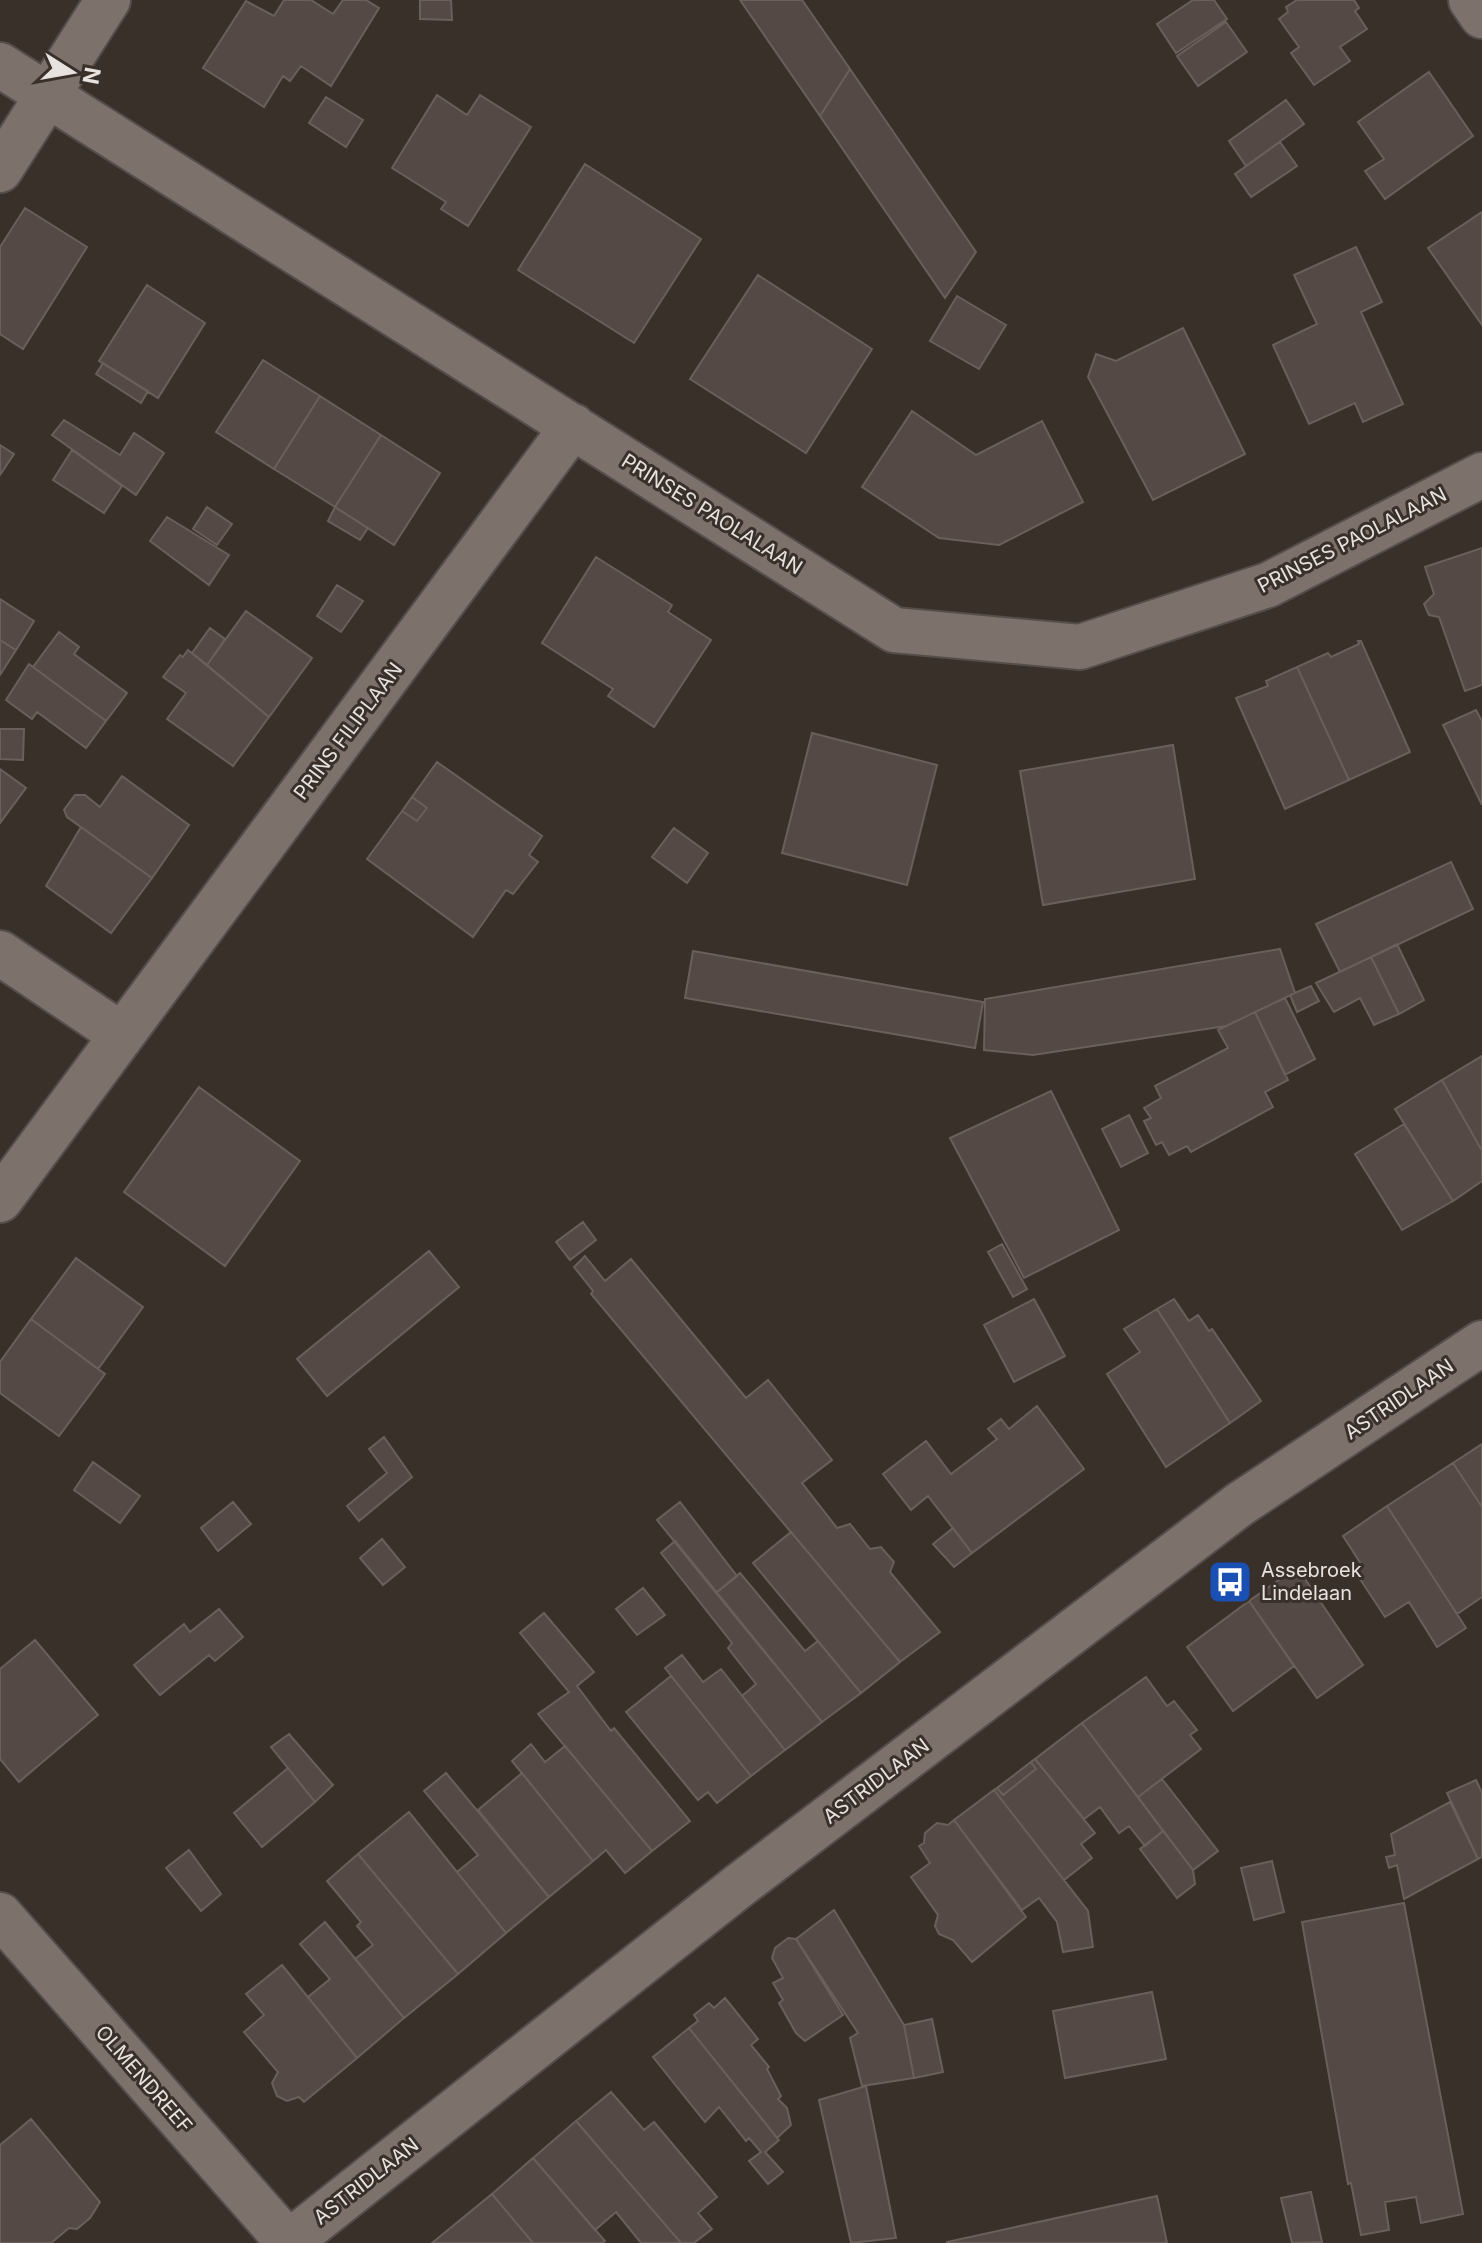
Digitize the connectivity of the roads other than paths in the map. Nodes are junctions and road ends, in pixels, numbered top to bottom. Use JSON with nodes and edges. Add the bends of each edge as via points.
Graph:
{"nodes":[{"id":1,"x":108,"y":0,"type":"edge"},
{"id":2,"x":1471,"y":0,"type":"edge"},
{"id":3,"x":1482,"y":16,"type":"edge"},
{"id":4,"x":0,"y":65,"type":"edge"},
{"id":5,"x":48,"y":95,"type":"junction"},
{"id":6,"x":0,"y":170,"type":"edge"},
{"id":7,"x":573,"y":426,"type":"junction"},
{"id":8,"x":1482,"y":475,"type":"edge"},
{"id":9,"x":0,"y":953,"type":"edge"},
{"id":10,"x":122,"y":1035,"type":"junction"},
{"id":11,"x":2,"y":1192,"type":"edge"},
{"id":12,"x":1482,"y":1343,"type":"edge"},
{"id":13,"x":0,"y":1915,"type":"edge"},
{"id":14,"x":288,"y":2243,"type":"edge"}],
"edges":[{"from":1,"to":5,"type":"street"},
{"from":2,"to":3,"type":"street"},
{"from":4,"to":5,"type":"street","name":"PRINSES PAOLALAAN"},
{"from":5,"to":6,"type":"street"},
{"from":5,"to":7,"type":"street","name":"PRINSES PAOLALAAN"},
{"from":7,"to":8,"type":"street","name":"PRINSES PAOLALAAN","via":[[894,630],[1080,647],[1268,585]]},
{"from":7,"to":10,"type":"street","name":"PRINS FILIPLAAN"},
{"from":9,"to":10,"type":"street"},
{"from":10,"to":11,"type":"street","name":"PRINS FILIPLAAN"},
{"from":12,"to":14,"type":"street","name":"ASTRIDLAAN","via":[[1240,1504],[740,1885]]},
{"from":13,"to":14,"type":"street","name":"OLMENDREEF"}]}
